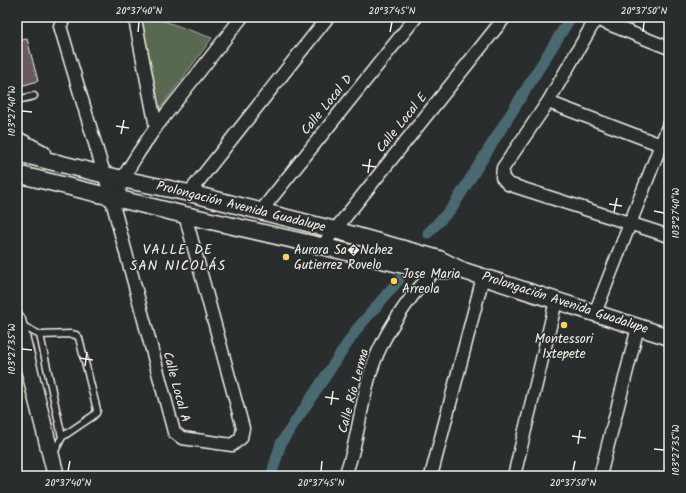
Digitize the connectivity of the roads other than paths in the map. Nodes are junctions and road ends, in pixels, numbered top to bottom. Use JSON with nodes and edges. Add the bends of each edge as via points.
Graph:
{"nodes":[{"id":1,"x":65,"y":17,"type":"edge"},
{"id":2,"x":132,"y":17,"type":"edge"},
{"id":3,"x":242,"y":17,"type":"edge"},
{"id":4,"x":328,"y":17,"type":"edge"},
{"id":5,"x":416,"y":17,"type":"edge"},
{"id":6,"x":505,"y":17,"type":"edge"},
{"id":7,"x":597,"y":18,"type":"edge"},
{"id":8,"x":669,"y":48,"type":"edge"},
{"id":9,"x":34,"y":96,"type":"dead end"},
{"id":10,"x":17,"y":100,"type":"edge"},
{"id":11,"x":548,"y":102,"type":"junction"},
{"id":12,"x":669,"y":124,"type":"edge"},
{"id":13,"x":156,"y":128,"type":"junction"},
{"id":14,"x":17,"y":140,"type":"edge"},
{"id":15,"x":665,"y":146,"type":"edge"},
{"id":16,"x":17,"y":153,"type":"edge"},
{"id":17,"x":63,"y":164,"type":"junction"},
{"id":18,"x":17,"y":174,"type":"edge"},
{"id":19,"x":104,"y":174,"type":"junction"},
{"id":20,"x":122,"y":179,"type":"junction"},
{"id":21,"x":189,"y":193,"type":"junction"},
{"id":22,"x":115,"y":198,"type":"junction"},
{"id":23,"x":261,"y":211,"type":"junction"},
{"id":24,"x":185,"y":215,"type":"junction"},
{"id":25,"x":630,"y":223,"type":"junction"},
{"id":26,"x":335,"y":230,"type":"junction"},
{"id":27,"x":669,"y":236,"type":"edge"},
{"id":28,"x":322,"y":246,"type":"junction"},
{"id":29,"x":436,"y":265,"type":"junction"},
{"id":30,"x":483,"y":277,"type":"junction"},
{"id":31,"x":556,"y":301,"type":"junction"},
{"id":32,"x":595,"y":313,"type":"junction"},
{"id":33,"x":17,"y":322,"type":"edge"},
{"id":34,"x":638,"y":326,"type":"junction"},
{"id":35,"x":40,"y":336,"type":"junction"},
{"id":36,"x":669,"y":337,"type":"edge"},
{"id":37,"x":62,"y":437,"type":"junction"},
{"id":38,"x":52,"y":458,"type":"junction"},
{"id":39,"x":56,"y":476,"type":"edge"},
{"id":40,"x":346,"y":476,"type":"edge"},
{"id":41,"x":431,"y":476,"type":"edge"},
{"id":42,"x":514,"y":476,"type":"edge"},
{"id":43,"x":600,"y":476,"type":"edge"}],
"edges":[{"from":1,"to":19,"type":"street","name":"Calle Local A","via":[[60,26]]},
{"from":2,"to":13,"type":"street"},
{"from":3,"to":13,"type":"street"},
{"from":4,"to":21,"type":"street"},
{"from":5,"to":23,"type":"street","name":"Calle Local D"},
{"from":6,"to":26,"type":"street","name":"Calle Local E"},
{"from":7,"to":8,"type":"street"},
{"from":7,"to":11,"type":"street"},
{"from":9,"to":10,"type":"lane"},
{"from":11,"to":15,"type":"street"},
{"from":11,"to":25,"type":"street","via":[[503,168],[502,177],[508,184]]},
{"from":12,"to":15,"type":"street"},
{"from":13,"to":20,"type":"street"},
{"from":14,"to":17,"type":"main road"},
{"from":15,"to":25,"type":"street"},
{"from":16,"to":17,"type":"main road","name":"Prolongación Avenida Guadalupe"},
{"from":17,"to":19,"type":"main road","name":"Prolongación Avenida Guadalupe"},
{"from":18,"to":22,"type":"main road","name":"Prolongación Avenida Guadalupe"},
{"from":19,"to":20,"type":"main road","name":"Prolongación Avenida Guadalupe"},
{"from":19,"to":22,"type":"street","name":"Calle Local A"},
{"from":20,"to":21,"type":"main road","name":"Prolongación Avenida Guadalupe"},
{"from":20,"to":22,"type":"street"},
{"from":21,"to":23,"type":"main road","name":"Prolongación Avenida Guadalupe"},
{"from":22,"to":24,"type":"main road","name":"Prolongación Avenida Guadalupe"},
{"from":22,"to":24,"type":"street","name":"Calle Local A","via":[[174,432],[182,438],[232,445],[241,438],[242,428]]},
{"from":23,"to":26,"type":"main road","name":"Prolongación Avenida Guadalupe"},
{"from":24,"to":28,"type":"main road","name":"Prolongación Avenida Guadalupe"},
{"from":25,"to":27,"type":"street"},
{"from":25,"to":32,"type":"street"},
{"from":26,"to":28,"type":"street","name":"Calle Local E"},
{"from":26,"to":29,"type":"main road","name":"Prolongación Avenida Guadalupe"},
{"from":28,"to":29,"type":"main road","name":"Prolongación Avenida Guadalupe","via":[[421,269]]},
{"from":29,"to":30,"type":"main road","name":"Prolongación Avenida Guadalupe"},
{"from":29,"to":40,"type":"street","name":"Calle Río Lerma","via":[[381,344],[366,391]]},
{"from":30,"to":31,"type":"main road","name":"Prolongación Avenida Guadalupe"},
{"from":30,"to":41,"type":"street"},
{"from":31,"to":32,"type":"main road","name":"Prolongación Avenida Guadalupe"},
{"from":31,"to":42,"type":"street"},
{"from":32,"to":34,"type":"main road","name":"Prolongación Avenida Guadalupe"},
{"from":33,"to":35,"type":"lane"},
{"from":33,"to":38,"type":"main road"},
{"from":34,"to":36,"type":"main road","name":"Prolongación Avenida Guadalupe"},
{"from":34,"to":43,"type":"street"},
{"from":35,"to":37,"type":"lane"},
{"from":35,"to":37,"type":"lane","via":[[71,334],[79,338],[97,410],[94,416]]},
{"from":37,"to":38,"type":"lane"},
{"from":38,"to":39,"type":"main road"}]}
